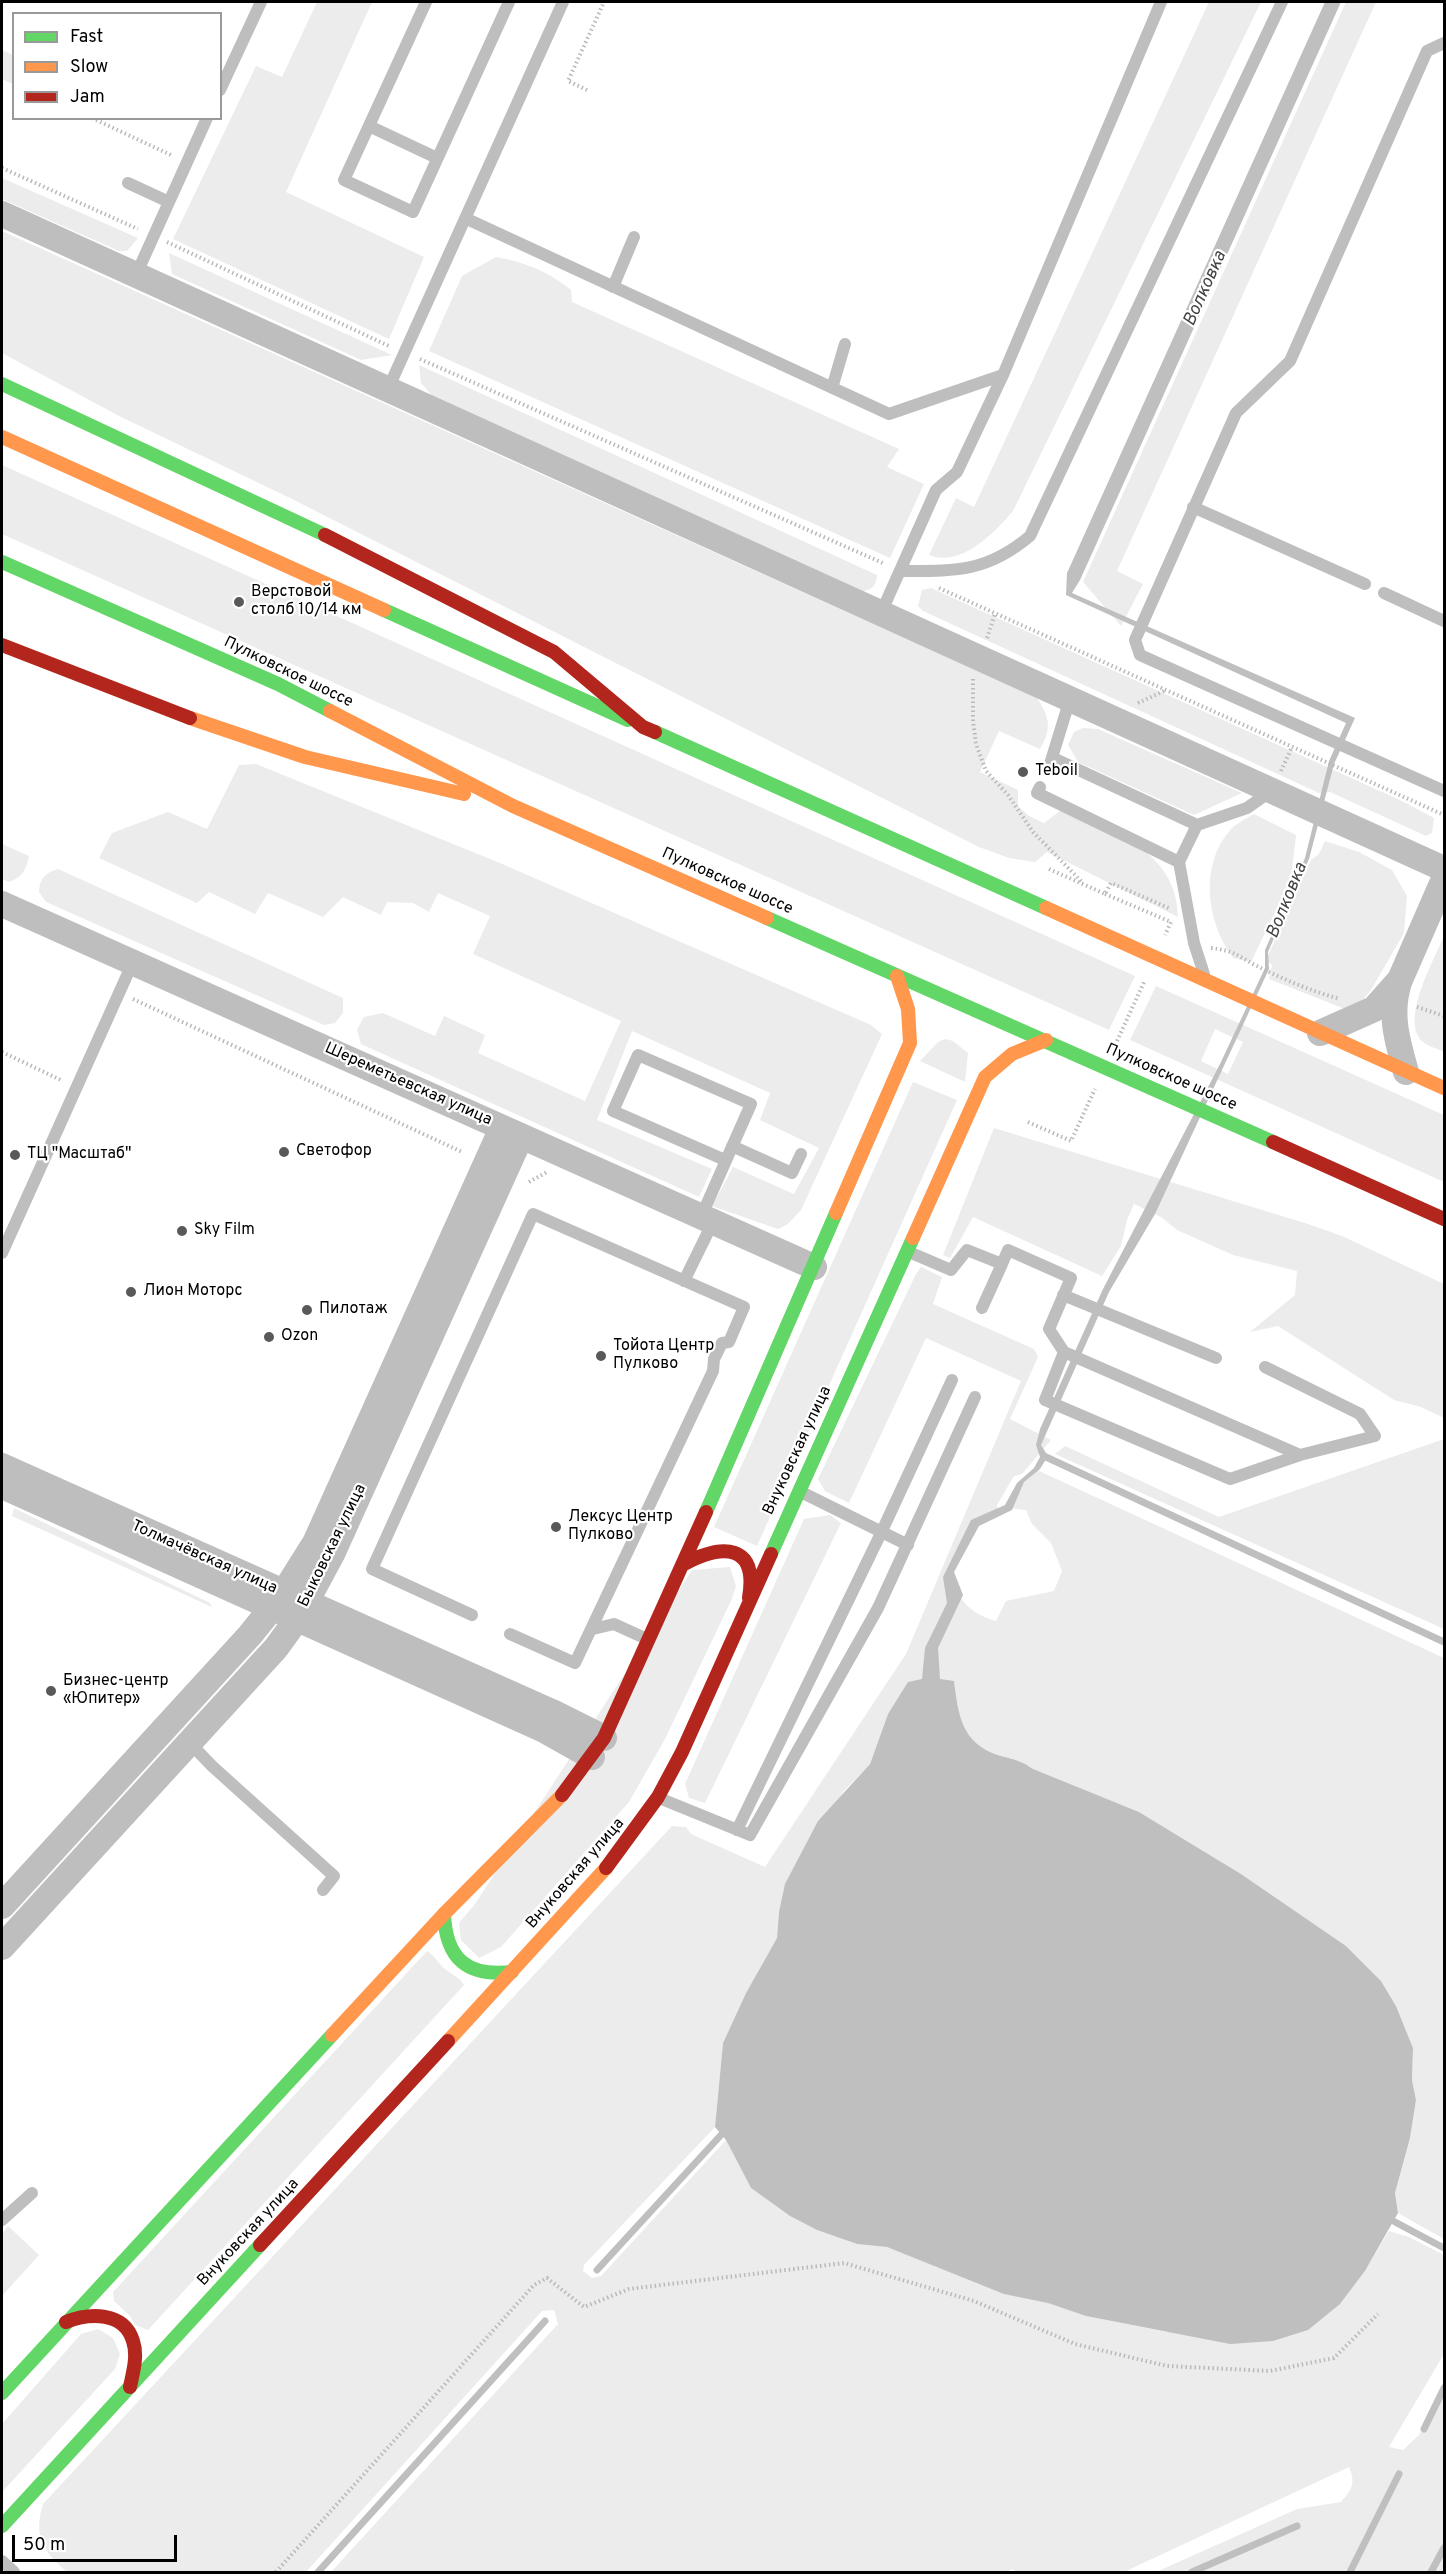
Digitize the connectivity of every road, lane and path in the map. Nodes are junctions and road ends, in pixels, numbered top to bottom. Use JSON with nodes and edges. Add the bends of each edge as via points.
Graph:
{"nodes":[{"id":1,"x":261,"y":2,"type":"edge"},
{"id":2,"x":426,"y":2,"type":"edge"},
{"id":3,"x":509,"y":2,"type":"edge"},
{"id":4,"x":563,"y":2,"type":"edge"},
{"id":5,"x":603,"y":2,"type":"edge"},
{"id":6,"x":1161,"y":2,"type":"edge"},
{"id":7,"x":1282,"y":2,"type":"edge"},
{"id":8,"x":1444,"y":44,"type":"edge"},
{"id":9,"x":222,"y":86,"type":"edge"},
{"id":10,"x":587,"y":90,"type":"dead end"},
{"id":11,"x":96,"y":120,"type":"edge"},
{"id":12,"x":206,"y":120,"type":"edge"},
{"id":13,"x":369,"y":126,"type":"junction"},
{"id":14,"x":174,"y":156,"type":"dead end"},
{"id":15,"x":437,"y":158,"type":"junction"},
{"id":16,"x":2,"y":168,"type":"edge"},
{"id":17,"x":128,"y":183,"type":"dead end"},
{"id":18,"x":169,"y":202,"type":"junction"},
{"id":19,"x":2,"y":214,"type":"edge"},
{"id":20,"x":467,"y":219,"type":"junction"},
{"id":21,"x":154,"y":236,"type":"junction"},
{"id":22,"x":634,"y":237,"type":"dead end"},
{"id":23,"x":136,"y":274,"type":"junction"},
{"id":24,"x":613,"y":287,"type":"junction"},
{"id":25,"x":845,"y":344,"type":"dead end"},
{"id":26,"x":405,"y":353,"type":"junction"},
{"id":27,"x":1004,"y":375,"type":"junction"},
{"id":28,"x":2,"y":384,"type":"edge"},
{"id":29,"x":832,"y":388,"type":"junction"},
{"id":30,"x":388,"y":389,"type":"junction"},
{"id":31,"x":2,"y":437,"type":"edge"},
{"id":32,"x":1194,"y":507,"type":"junction"},
{"id":33,"x":2,"y":562,"type":"edge"},
{"id":34,"x":900,"y":571,"type":"junction"},
{"id":35,"x":1365,"y":584,"type":"dead end"},
{"id":36,"x":1384,"y":593,"type":"dead end"},
{"id":37,"x":881,"y":613,"type":"junction"},
{"id":38,"x":995,"y":614,"type":"junction"},
{"id":39,"x":1444,"y":621,"type":"edge"},
{"id":40,"x":2,"y":645,"type":"edge"},
{"id":41,"x":980,"y":658,"type":"junction"},
{"id":42,"x":1191,"y":678,"type":"junction"},
{"id":43,"x":1164,"y":691,"type":"junction"},
{"id":44,"x":1070,"y":699,"type":"junction"},
{"id":45,"x":1110,"y":717,"type":"junction"},
{"id":46,"x":643,"y":727,"type":"junction"},
{"id":47,"x":1040,"y":788,"type":"dead end"},
{"id":48,"x":1272,"y":790,"type":"junction"},
{"id":49,"x":1444,"y":791,"type":"edge"},
{"id":50,"x":513,"y":806,"type":"junction"},
{"id":51,"x":1444,"y":815,"type":"edge"},
{"id":52,"x":1197,"y":825,"type":"junction"},
{"id":53,"x":1179,"y":862,"type":"junction"},
{"id":54,"x":1049,"y":869,"type":"dead end"},
{"id":55,"x":1083,"y":883,"type":"junction"},
{"id":56,"x":1443,"y":883,"type":"edge"},
{"id":57,"x":1183,"y":884,"type":"junction"},
{"id":58,"x":1106,"y":894,"type":"junction"},
{"id":59,"x":2,"y":904,"type":"edge"},
{"id":60,"x":1170,"y":910,"type":"junction"},
{"id":61,"x":1177,"y":913,"type":"dead end"},
{"id":62,"x":1162,"y":943,"type":"dead end"},
{"id":63,"x":1194,"y":943,"type":"junction"},
{"id":64,"x":133,"y":963,"type":"junction"},
{"id":65,"x":1147,"y":974,"type":"dead end"},
{"id":66,"x":897,"y":976,"type":"junction"},
{"id":67,"x":1206,"y":981,"type":"junction"},
{"id":68,"x":1396,"y":991,"type":"junction"},
{"id":69,"x":119,"y":993,"type":"junction"},
{"id":70,"x":1346,"y":1001,"type":"dead end"},
{"id":71,"x":1444,"y":1016,"type":"edge"},
{"id":72,"x":1320,"y":1033,"type":"junction"},
{"id":73,"x":1046,"y":1040,"type":"junction"},
{"id":74,"x":1114,"y":1047,"type":"dead end"},
{"id":75,"x":2,"y":1052,"type":"edge"},
{"id":76,"x":1406,"y":1072,"type":"junction"},
{"id":77,"x":1100,"y":1078,"type":"dead end"},
{"id":78,"x":77,"y":1087,"type":"junction"},
{"id":79,"x":1444,"y":1088,"type":"edge"},
{"id":80,"x":1028,"y":1122,"type":"dead end"},
{"id":81,"x":512,"y":1132,"type":"junction"},
{"id":82,"x":732,"y":1146,"type":"junction"},
{"id":83,"x":462,"y":1152,"type":"dead end"},
{"id":84,"x":801,"y":1154,"type":"dead end"},
{"id":85,"x":725,"y":1160,"type":"junction"},
{"id":86,"x":546,"y":1172,"type":"dead end"},
{"id":87,"x":529,"y":1182,"type":"dead end"},
{"id":88,"x":707,"y":1219,"type":"junction"},
{"id":89,"x":1444,"y":1219,"type":"edge"},
{"id":90,"x":908,"y":1251,"type":"junction"},
{"id":91,"x":2,"y":1253,"type":"edge"},
{"id":92,"x":1002,"y":1264,"type":"junction"},
{"id":93,"x":814,"y":1267,"type":"junction"},
{"id":94,"x":684,"y":1281,"type":"junction"},
{"id":95,"x":1063,"y":1295,"type":"junction"},
{"id":96,"x":982,"y":1308,"type":"dead end"},
{"id":97,"x":1064,"y":1352,"type":"junction"},
{"id":98,"x":1216,"y":1358,"type":"dead end"},
{"id":99,"x":1265,"y":1367,"type":"dead end"},
{"id":100,"x":952,"y":1380,"type":"dead end"},
{"id":101,"x":975,"y":1396,"type":"dead end"},
{"id":102,"x":1300,"y":1455,"type":"junction"},
{"id":103,"x":4,"y":1477,"type":"edge"},
{"id":104,"x":798,"y":1490,"type":"junction"},
{"id":105,"x":882,"y":1531,"type":"junction"},
{"id":106,"x":908,"y":1545,"type":"junction"},
{"id":107,"x":684,"y":1564,"type":"junction"},
{"id":108,"x":749,"y":1598,"type":"junction"},
{"id":109,"x":290,"y":1606,"type":"junction"},
{"id":110,"x":472,"y":1615,"type":"dead end"},
{"id":111,"x":594,"y":1629,"type":"junction"},
{"id":112,"x":510,"y":1634,"type":"dead end"},
{"id":113,"x":650,"y":1640,"type":"junction"},
{"id":114,"x":169,"y":1724,"type":"junction"},
{"id":115,"x":189,"y":1742,"type":"junction"},
{"id":116,"x":598,"y":1748,"type":"junction"},
{"id":117,"x":658,"y":1797,"type":"junction"},
{"id":118,"x":737,"y":1830,"type":"junction"},
{"id":119,"x":323,"y":1890,"type":"dead end"},
{"id":120,"x":2,"y":1906,"type":"edge"},
{"id":121,"x":444,"y":1914,"type":"junction"},
{"id":122,"x":2,"y":1947,"type":"edge"},
{"id":123,"x":512,"y":1972,"type":"junction"},
{"id":124,"x":32,"y":2193,"type":"dead end"},
{"id":125,"x":2,"y":2220,"type":"edge"},
{"id":126,"x":1378,"y":2314,"type":"dead end"},
{"id":127,"x":66,"y":2322,"type":"junction"},
{"id":128,"x":130,"y":2387,"type":"junction"},
{"id":129,"x":2,"y":2393,"type":"edge"},
{"id":130,"x":2,"y":2526,"type":"edge"},
{"id":131,"x":2,"y":2561,"type":"edge"},
{"id":132,"x":14,"y":2572,"type":"edge"},
{"id":133,"x":276,"y":2572,"type":"edge"}],
"edges":[{"from":1,"to":9,"type":"lane"},
{"from":2,"to":13,"type":"lane"},
{"from":3,"to":15,"type":"lane"},
{"from":4,"to":20,"type":"lane"},
{"from":5,"to":10,"type":"path","via":[[568,81]]},
{"from":6,"to":27,"type":"lane"},
{"from":7,"to":34,"type":"lane","via":[[1030,536],[1009,554],[984,563],[954,571]]},
{"from":8,"to":32,"type":"lane","via":[[1427,51],[1290,361],[1236,413]]},
{"from":11,"to":14,"type":"path"},
{"from":12,"to":18,"type":"lane"},
{"from":13,"to":15,"type":"lane"},
{"from":13,"to":15,"type":"lane","via":[[344,180],[412,212]]},
{"from":16,"to":21,"type":"path"},
{"from":17,"to":18,"type":"lane"},
{"from":18,"to":21,"type":"lane"},
{"from":19,"to":23,"type":"street"},
{"from":20,"to":24,"type":"lane"},
{"from":20,"to":26,"type":"lane"},
{"from":21,"to":23,"type":"lane"},
{"from":21,"to":26,"type":"path"},
{"from":22,"to":24,"type":"lane"},
{"from":23,"to":30,"type":"street"},
{"from":24,"to":29,"type":"lane"},
{"from":25,"to":29,"type":"lane"},
{"from":26,"to":30,"type":"lane"},
{"from":26,"to":34,"type":"path"},
{"from":27,"to":29,"type":"lane","via":[[889,414]]},
{"from":27,"to":34,"type":"lane","via":[[957,472],[936,490]]},
{"from":28,"to":46,"type":"main road","via":[[302,523],[554,652]]},
{"from":30,"to":37,"type":"street"},
{"from":31,"to":46,"type":"main road"},
{"from":32,"to":35,"type":"lane"},
{"from":32,"to":42,"type":"lane","via":[[1135,640],[1140,655]]},
{"from":33,"to":50,"type":"main road","name":"Пулковское шоссе","via":[[278,684]]},
{"from":34,"to":37,"type":"lane"},
{"from":34,"to":38,"type":"path"},
{"from":36,"to":39,"type":"lane"},
{"from":37,"to":41,"type":"street"},
{"from":38,"to":41,"type":"path"},
{"from":38,"to":43,"type":"path"},
{"from":40,"to":50,"type":"main road","via":[[305,757]]},
{"from":41,"to":44,"type":"street"},
{"from":41,"to":55,"type":"path","via":[[974,675],[973,722],[986,771],[1033,832]]},
{"from":42,"to":43,"type":"path"},
{"from":42,"to":49,"type":"lane"},
{"from":43,"to":45,"type":"path"},
{"from":43,"to":51,"type":"path"},
{"from":44,"to":45,"type":"street"},
{"from":44,"to":52,"type":"lane","via":[[1051,762]]},
{"from":45,"to":48,"type":"street"},
{"from":46,"to":67,"type":"main road"},
{"from":47,"to":53,"type":"lane","via":[[1037,793]]},
{"from":48,"to":52,"type":"lane","via":[[1247,808]]},
{"from":48,"to":56,"type":"street"},
{"from":50,"to":66,"type":"main road","name":"Пулковское шоссе"},
{"from":52,"to":53,"type":"lane"},
{"from":53,"to":57,"type":"lane"},
{"from":54,"to":55,"type":"path"},
{"from":55,"to":58,"type":"path"},
{"from":56,"to":68,"type":"street"},
{"from":57,"to":60,"type":"path"},
{"from":57,"to":63,"type":"lane"},
{"from":58,"to":60,"type":"path","via":[[1111,883]]},
{"from":58,"to":62,"type":"path","via":[[1171,922]]},
{"from":59,"to":64,"type":"street","name":"Шереметьевская улица"},
{"from":60,"to":61,"type":"path"},
{"from":63,"to":67,"type":"lane"},
{"from":63,"to":70,"type":"path","via":[[1234,951],[1321,994]]},
{"from":64,"to":69,"type":"lane"},
{"from":64,"to":81,"type":"street","name":"Шереметьевская улица"},
{"from":65,"to":74,"type":"path"},
{"from":66,"to":73,"type":"main road","name":"Пулковское шоссе"},
{"from":66,"to":93,"type":"main road","via":[[912,1018],[910,1042]]},
{"from":67,"to":72,"type":"main road"},
{"from":68,"to":71,"type":"path"},
{"from":68,"to":72,"type":"street","via":[[1374,1009]]},
{"from":68,"to":76,"type":"street","via":[[1395,1036]]},
{"from":69,"to":78,"type":"lane"},
{"from":69,"to":83,"type":"path"},
{"from":72,"to":76,"type":"main road"},
{"from":73,"to":89,"type":"main road","name":"Пулковское шоссе"},
{"from":73,"to":90,"type":"main road","name":"Внуковская улица","via":[[1019,1049],[998,1062],[985,1077]]},
{"from":75,"to":78,"type":"path"},
{"from":76,"to":79,"type":"main road"},
{"from":77,"to":80,"type":"path","via":[[1071,1141]]},
{"from":78,"to":91,"type":"lane"},
{"from":81,"to":88,"type":"street","name":"Шереметьевская улица"},
{"from":81,"to":109,"type":"street","name":"Быковская улица","via":[[333,1552]]},
{"from":82,"to":84,"type":"lane","via":[[792,1173]]},
{"from":82,"to":85,"type":"lane"},
{"from":82,"to":85,"type":"lane","via":[[751,1104],[638,1055],[613,1112]]},
{"from":85,"to":88,"type":"lane"},
{"from":86,"to":87,"type":"path"},
{"from":88,"to":93,"type":"street","name":"Шереметьевская улица"},
{"from":88,"to":94,"type":"lane"},
{"from":90,"to":92,"type":"lane","via":[[951,1270],[968,1250]]},
{"from":90,"to":104,"type":"main road","name":"Внуковская улица"},
{"from":92,"to":95,"type":"lane","via":[[1008,1250],[1071,1278]]},
{"from":92,"to":96,"type":"lane"},
{"from":93,"to":107,"type":"main road"},
{"from":94,"to":110,"type":"lane","via":[[533,1214],[372,1569]]},
{"from":94,"to":111,"type":"lane","via":[[744,1307],[729,1342],[722,1342],[714,1359],[713,1371]]},
{"from":95,"to":97,"type":"lane","via":[[1049,1329]]},
{"from":95,"to":98,"type":"lane"},
{"from":97,"to":102,"type":"lane"},
{"from":97,"to":102,"type":"lane","via":[[1045,1400],[1230,1479]]},
{"from":99,"to":102,"type":"lane","via":[[1360,1414],[1375,1436]]},
{"from":100,"to":105,"type":"lane"},
{"from":101,"to":106,"type":"lane"},
{"from":103,"to":109,"type":"street","name":"Толмачёвская улица"},
{"from":104,"to":105,"type":"lane"},
{"from":104,"to":108,"type":"main road","name":"Внуковская улица"},
{"from":105,"to":106,"type":"lane"},
{"from":105,"to":118,"type":"lane"},
{"from":106,"to":118,"type":"lane","via":[[878,1608],[750,1835]]},
{"from":107,"to":108,"type":"main road","via":[[709,1551],[736,1554],[752,1571]]},
{"from":107,"to":113,"type":"main road"},
{"from":108,"to":117,"type":"main road","name":"Внуковская улица","via":[[682,1752]]},
{"from":109,"to":114,"type":"street","name":"Быковская улица"},
{"from":109,"to":115,"type":"street","name":"Быковская улица","via":[[276,1648]]},
{"from":109,"to":116,"type":"street","name":"Толмачёвская улица"},
{"from":111,"to":112,"type":"lane","via":[[575,1663]]},
{"from":111,"to":113,"type":"lane","via":[[614,1624]]},
{"from":113,"to":116,"type":"main road"},
{"from":114,"to":115,"type":"lane"},
{"from":114,"to":120,"type":"street","name":"Быковская улица"},
{"from":115,"to":119,"type":"lane","via":[[334,1875]]},
{"from":115,"to":122,"type":"street","name":"Быковская улица"},
{"from":116,"to":121,"type":"main road","via":[[558,1800]]},
{"from":117,"to":118,"type":"lane"},
{"from":117,"to":123,"type":"main road","name":"Внуковская улица","via":[[612,1862]]},
{"from":121,"to":123,"type":"main road","via":[[448,1945],[467,1968],[481,1974]]},
{"from":121,"to":127,"type":"main road"},
{"from":123,"to":128,"type":"main road","name":"Внуковская улица"},
{"from":124,"to":125,"type":"lane"},
{"from":126,"to":133,"type":"path","via":[[1334,2358],[1270,2371],[1167,2366],[1075,2344],[974,2301],[844,2263],[629,2289],[585,2307],[547,2278],[534,2285]]},
{"from":127,"to":128,"type":"main road","via":[[95,2312],[123,2325],[135,2353]]},
{"from":127,"to":129,"type":"main road"},
{"from":128,"to":130,"type":"main road","name":"Внуковская улица"},
{"from":131,"to":132,"type":"lane"}]}
